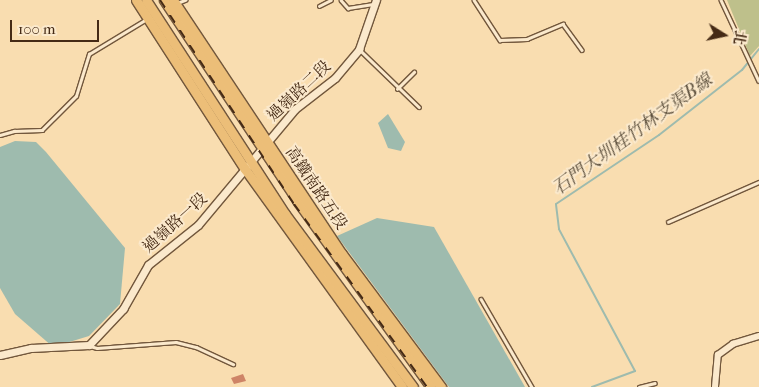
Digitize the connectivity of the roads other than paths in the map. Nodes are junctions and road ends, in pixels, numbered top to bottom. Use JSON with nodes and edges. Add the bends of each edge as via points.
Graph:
{"nodes":[{"id":1,"x":136,"y":0,"type":"edge"},
{"id":2,"x":146,"y":0,"type":"edge"},
{"id":3,"x":164,"y":0,"type":"edge"},
{"id":4,"x":185,"y":0,"type":"edge"},
{"id":5,"x":332,"y":0,"type":"edge"},
{"id":6,"x":341,"y":0,"type":"edge"},
{"id":7,"x":474,"y":0,"type":"edge"},
{"id":8,"x":721,"y":0,"type":"edge"},
{"id":9,"x":174,"y":2,"type":"edge"},
{"id":10,"x":375,"y":2,"type":"edge"},
{"id":11,"x":319,"y":6,"type":"dead end"},
{"id":12,"x":148,"y":19,"type":"junction"},
{"id":13,"x":189,"y":25,"type":"junction"},
{"id":14,"x":359,"y":49,"type":"junction"},
{"id":15,"x":582,"y":50,"type":"dead end"},
{"id":16,"x":202,"y":57,"type":"junction"},
{"id":17,"x":414,"y":72,"type":"dead end"},
{"id":18,"x":759,"y":80,"type":"edge"},
{"id":19,"x":397,"y":88,"type":"junction"},
{"id":20,"x":419,"y":107,"type":"dead end"},
{"id":21,"x":0,"y":136,"type":"edge"},
{"id":22,"x":264,"y":144,"type":"junction"},
{"id":23,"x":248,"y":166,"type":"junction"},
{"id":24,"x":759,"y":182,"type":"edge"},
{"id":25,"x":668,"y":222,"type":"dead end"},
{"id":26,"x":481,"y":299,"type":"dead end"},
{"id":27,"x":759,"y":336,"type":"edge"},
{"id":28,"x":89,"y":345,"type":"junction"},
{"id":29,"x":384,"y":349,"type":"junction"},
{"id":30,"x":0,"y":355,"type":"edge"},
{"id":31,"x":233,"y":364,"type":"dead end"},
{"id":32,"x":655,"y":383,"type":"dead end"},
{"id":33,"x":402,"y":386,"type":"edge"},
{"id":34,"x":413,"y":387,"type":"edge"},
{"id":35,"x":431,"y":387,"type":"edge"},
{"id":36,"x":441,"y":387,"type":"edge"},
{"id":37,"x":532,"y":387,"type":"edge"},
{"id":38,"x":639,"y":387,"type":"edge"},
{"id":39,"x":715,"y":387,"type":"edge"}],
"edges":[{"from":1,"to":12,"type":"main road"},
{"from":2,"to":23,"type":"main road"},
{"from":3,"to":16,"type":"main road","name":"高鐵南路五段"},
{"from":4,"to":9,"type":"lane"},
{"from":5,"to":11,"type":"lane"},
{"from":6,"to":10,"type":"lane","via":[[348,8]]},
{"from":7,"to":15,"type":"lane","via":[[500,40],[527,39],[563,24]]},
{"from":8,"to":18,"type":"lane"},
{"from":9,"to":13,"type":"main road","name":"高鐵南路五段"},
{"from":10,"to":14,"type":"street","name":"過嶺路二段"},
{"from":12,"to":21,"type":"lane","via":[[89,54],[76,96],[42,130],[14,130]]},
{"from":12,"to":23,"type":"main road"},
{"from":13,"to":16,"type":"main road"},
{"from":13,"to":22,"type":"main road","name":"高鐵南路五段"},
{"from":14,"to":19,"type":"lane"},
{"from":14,"to":22,"type":"street","name":"過嶺路二段","via":[[335,78],[295,109]]},
{"from":16,"to":22,"type":"main road","name":"高鐵南路五段"},
{"from":17,"to":19,"type":"lane"},
{"from":19,"to":20,"type":"lane"},
{"from":22,"to":23,"type":"street","name":"過嶺路一段"},
{"from":22,"to":35,"type":"main road","name":"高鐵南路五段","via":[[298,202]]},
{"from":22,"to":36,"type":"main road","name":"高鐵南路五段"},
{"from":23,"to":28,"type":"street","name":"過嶺路一段","via":[[198,225],[148,265],[123,309]]},
{"from":23,"to":29,"type":"main road"},
{"from":23,"to":33,"type":"main road"},
{"from":24,"to":25,"type":"lane"},
{"from":26,"to":37,"type":"lane"},
{"from":27,"to":39,"type":"street","via":[[733,344],[718,355]]},
{"from":28,"to":30,"type":"street","via":[[31,348]]},
{"from":28,"to":31,"type":"lane","via":[[97,348],[176,342],[196,347]]},
{"from":29,"to":33,"type":"main road"},
{"from":29,"to":34,"type":"main road"},
{"from":32,"to":38,"type":"lane"}]}
